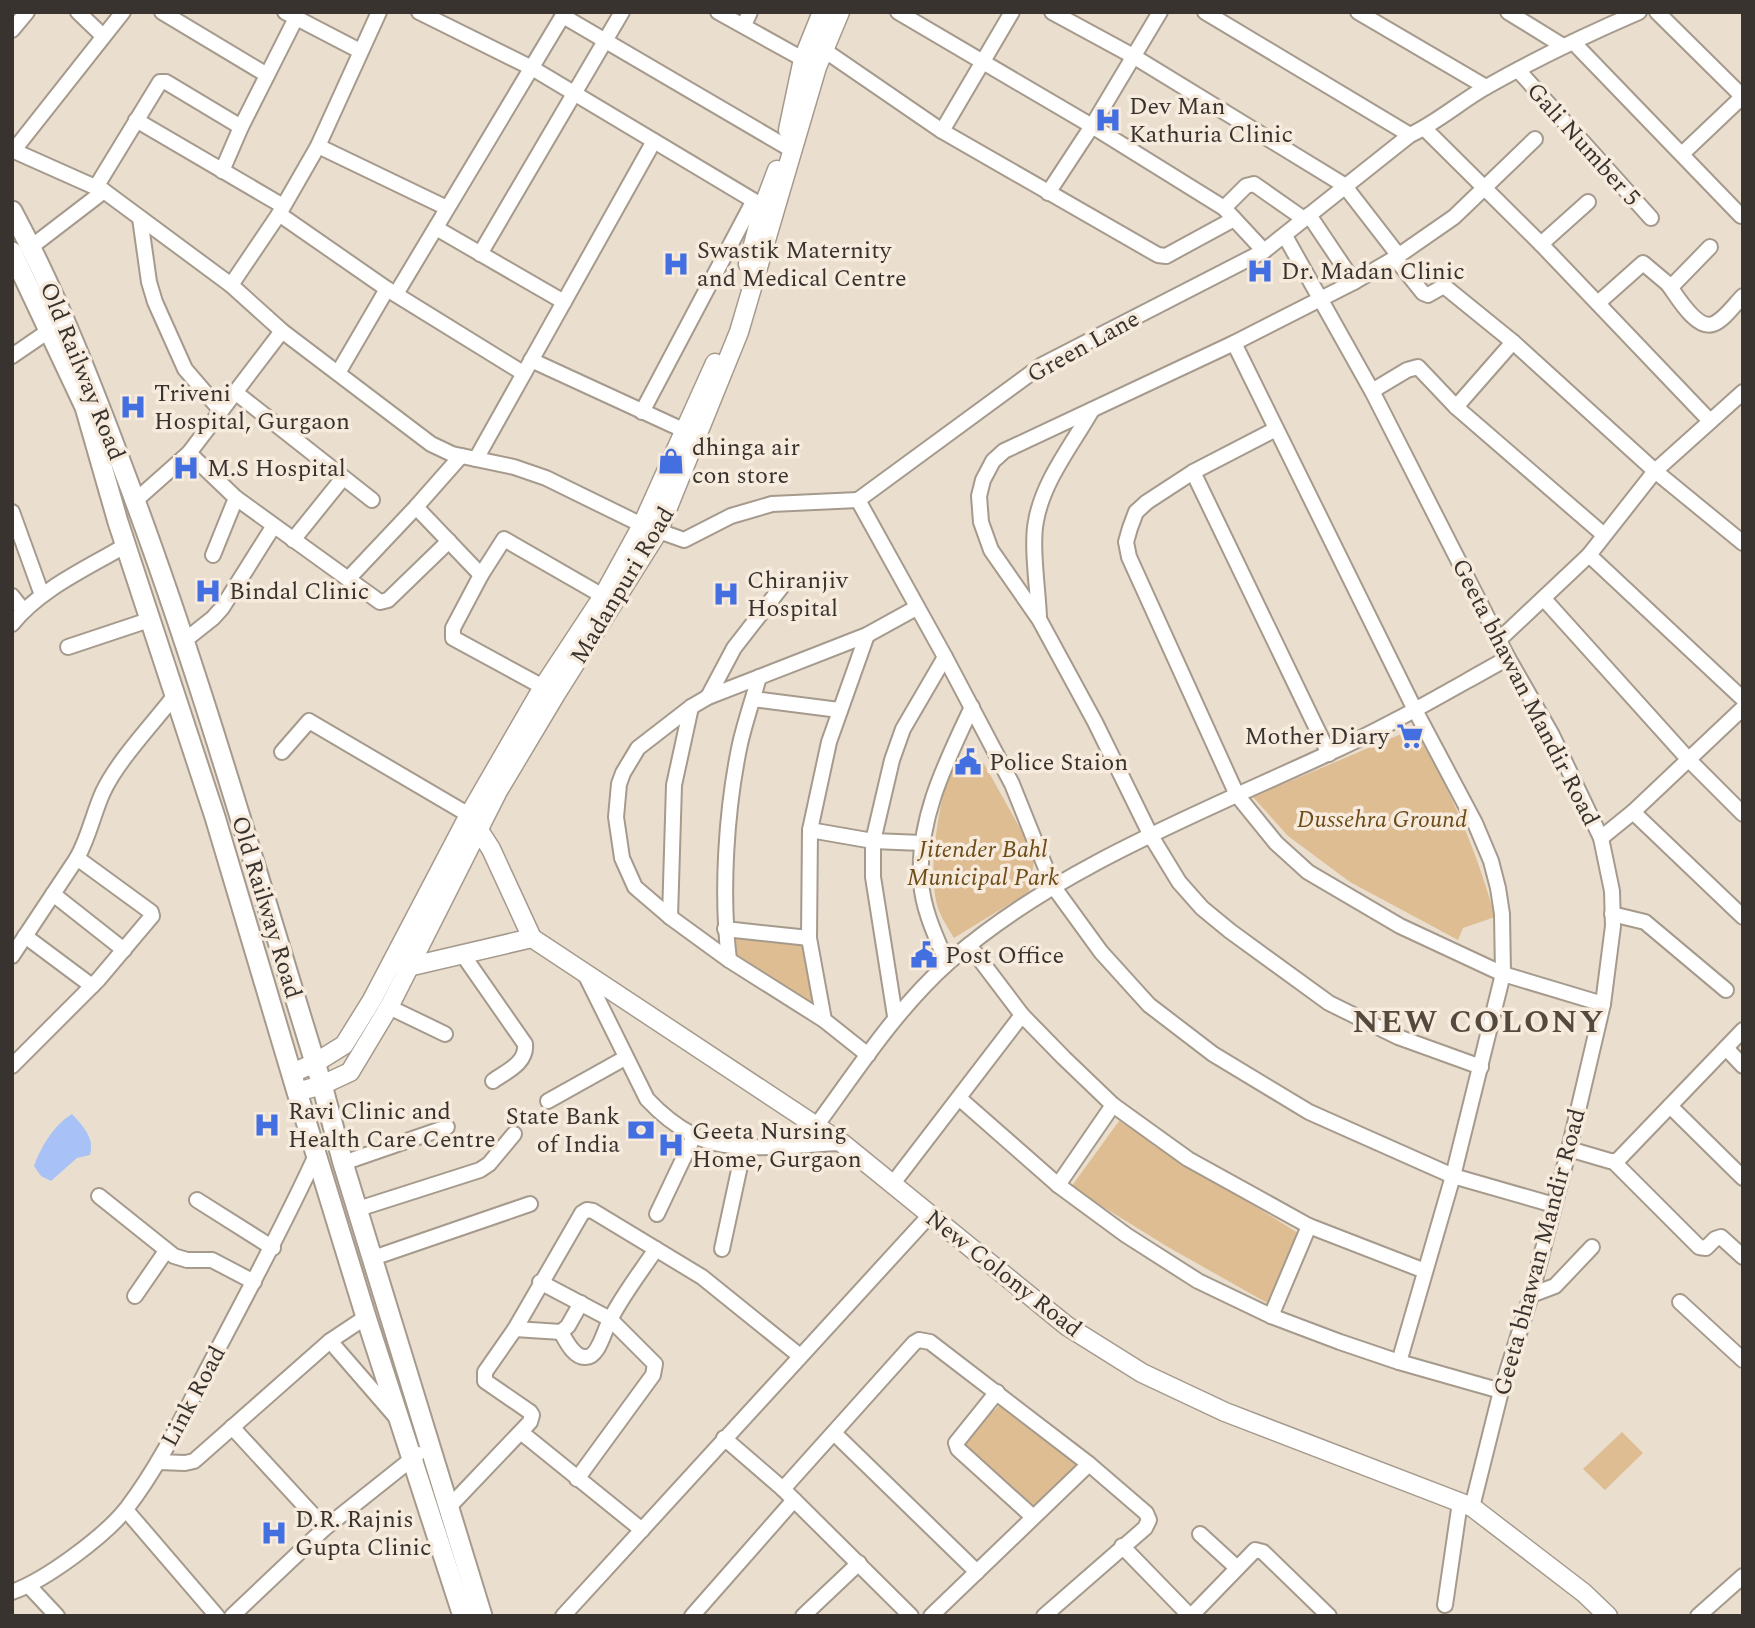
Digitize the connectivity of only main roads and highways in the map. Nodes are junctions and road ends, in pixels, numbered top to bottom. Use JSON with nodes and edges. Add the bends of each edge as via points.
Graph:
{"nodes":[{"id":1,"x":12,"y":211,"type":"edge"},
{"id":2,"x":22,"y":249,"type":"edge"},
{"id":3,"x":138,"y":507,"type":"junction"},
{"id":4,"x":118,"y":522,"type":"junction"},
{"id":5,"x":237,"y":812,"type":"junction"},
{"id":6,"x":215,"y":817,"type":"junction"},
{"id":7,"x":463,"y":1616,"type":"edge"},
{"id":8,"x":482,"y":1616,"type":"edge"}],
"edges":[{"from":1,"to":2,"type":"main road","name":"Old Railway Road"},
{"from":2,"to":3,"type":"main road","name":"Old Railway Road","via":[[88,373]]},
{"from":2,"to":4,"type":"main road","name":"Old Railway Road","via":[[50,330],[85,407]]},
{"from":3,"to":4,"type":"main road"},
{"from":3,"to":5,"type":"main road","name":"Old Railway Road","via":[[168,587]]},
{"from":4,"to":6,"type":"main road","name":"Old Railway Road"},
{"from":5,"to":6,"type":"main road"},
{"from":5,"to":8,"type":"main road","name":"Old Railway Road"},
{"from":6,"to":7,"type":"main road","name":"Old Railway Road","via":[[366,1317]]}]}
